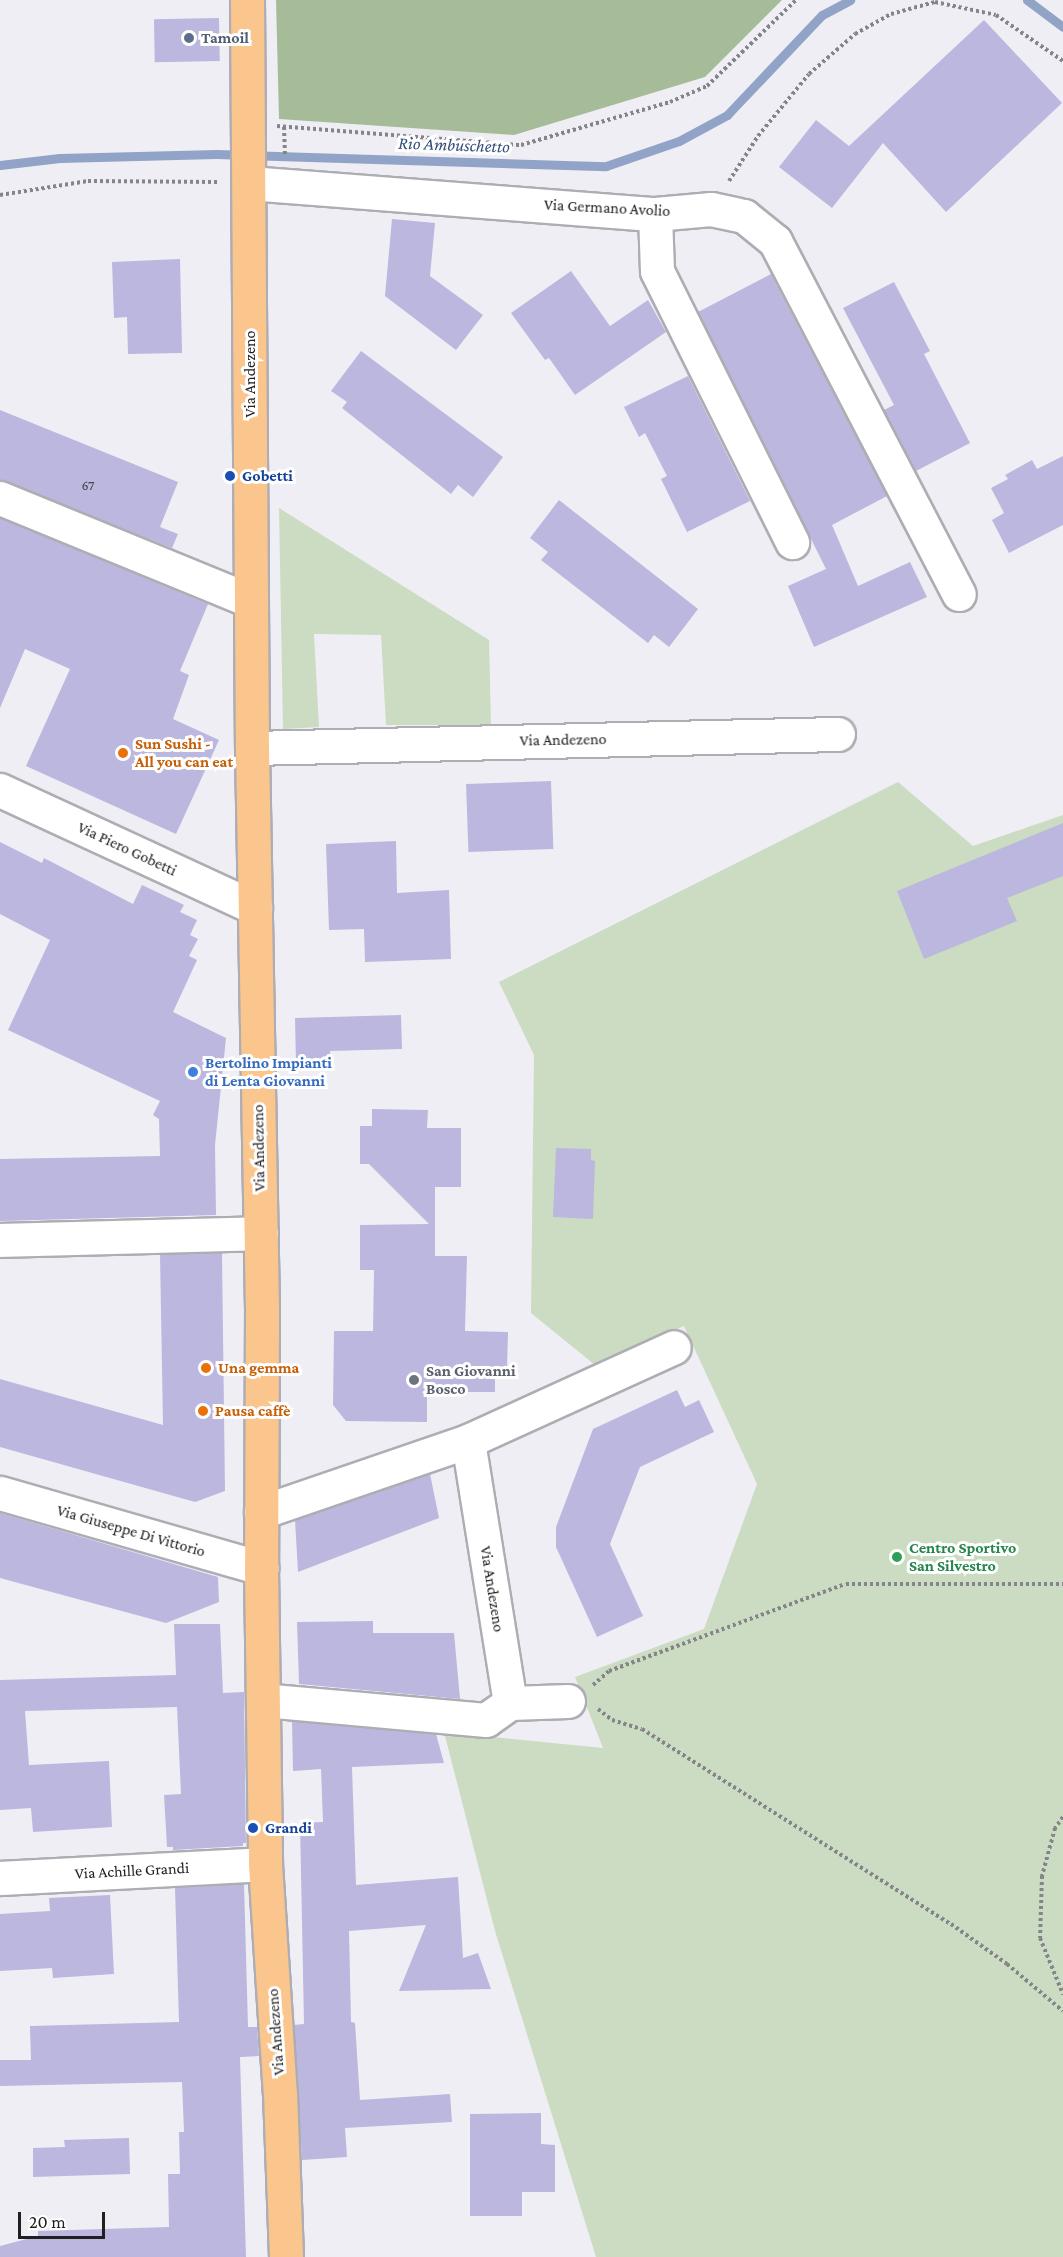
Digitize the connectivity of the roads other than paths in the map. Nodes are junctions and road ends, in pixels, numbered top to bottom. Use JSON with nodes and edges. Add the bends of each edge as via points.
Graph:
{"nodes":[{"id":1,"x":247,"y":0,"type":"edge"},
{"id":2,"x":249,"y":183,"type":"junction"},
{"id":3,"x":655,"y":214,"type":"junction"},
{"id":4,"x":0,"y":498,"type":"edge"},
{"id":5,"x":792,"y":542,"type":"dead end"},
{"id":6,"x":959,"y":594,"type":"dead end"},
{"id":7,"x":251,"y":601,"type":"junction"},
{"id":8,"x":838,"y":734,"type":"dead end"},
{"id":9,"x":252,"y":748,"type":"junction"},
{"id":10,"x":0,"y":790,"type":"edge"},
{"id":11,"x":255,"y":908,"type":"junction"},
{"id":12,"x":261,"y":1233,"type":"junction"},
{"id":13,"x":0,"y":1240,"type":"edge"},
{"id":14,"x":674,"y":1347,"type":"dead end"},
{"id":15,"x":468,"y":1441,"type":"junction"},
{"id":16,"x":0,"y":1493,"type":"edge"},
{"id":17,"x":261,"y":1512,"type":"junction"},
{"id":18,"x":261,"y":1568,"type":"junction"},
{"id":19,"x":264,"y":1700,"type":"junction"},
{"id":20,"x":586,"y":1700,"type":"road end"},
{"id":21,"x":510,"y":1703,"type":"junction"},
{"id":22,"x":265,"y":1864,"type":"junction"},
{"id":23,"x":0,"y":1878,"type":"edge"},
{"id":24,"x":286,"y":2257,"type":"edge"}],
"edges":[{"from":1,"to":2,"type":"main road","name":"Via Andezeno"},
{"from":2,"to":3,"type":"street","name":"Via Germano Avolio"},
{"from":2,"to":7,"type":"main road","name":"Via Andezeno"},
{"from":3,"to":5,"type":"street","via":[[657,270]]},
{"from":3,"to":6,"type":"street","name":"Via Germano Avolio","via":[[711,209],[744,216],[775,241]]},
{"from":4,"to":7,"type":"street"},
{"from":7,"to":9,"type":"main road","name":"Via Andezeno"},
{"from":8,"to":9,"type":"street","name":"Via Andezeno"},
{"from":9,"to":11,"type":"main road","name":"Via Andezeno"},
{"from":10,"to":11,"type":"street","name":"Via Piero Gobetti"},
{"from":11,"to":12,"type":"main road","name":"Via Andezeno"},
{"from":12,"to":13,"type":"street"},
{"from":12,"to":17,"type":"main road","name":"Via Andezeno"},
{"from":14,"to":15,"type":"street"},
{"from":15,"to":17,"type":"street"},
{"from":15,"to":21,"type":"street","name":"Via Andezeno"},
{"from":16,"to":18,"type":"street","name":"Via Giuseppe Di Vittorio"},
{"from":17,"to":18,"type":"main road","name":"Via Andezeno"},
{"from":18,"to":19,"type":"main road","name":"Via Andezeno"},
{"from":19,"to":21,"type":"street","via":[[486,1720]]},
{"from":19,"to":22,"type":"main road","name":"Via Andezeno"},
{"from":20,"to":21,"type":"street"},
{"from":22,"to":23,"type":"street","name":"Via Achille Grandi"},
{"from":22,"to":24,"type":"main road","name":"Via Andezeno"}]}
